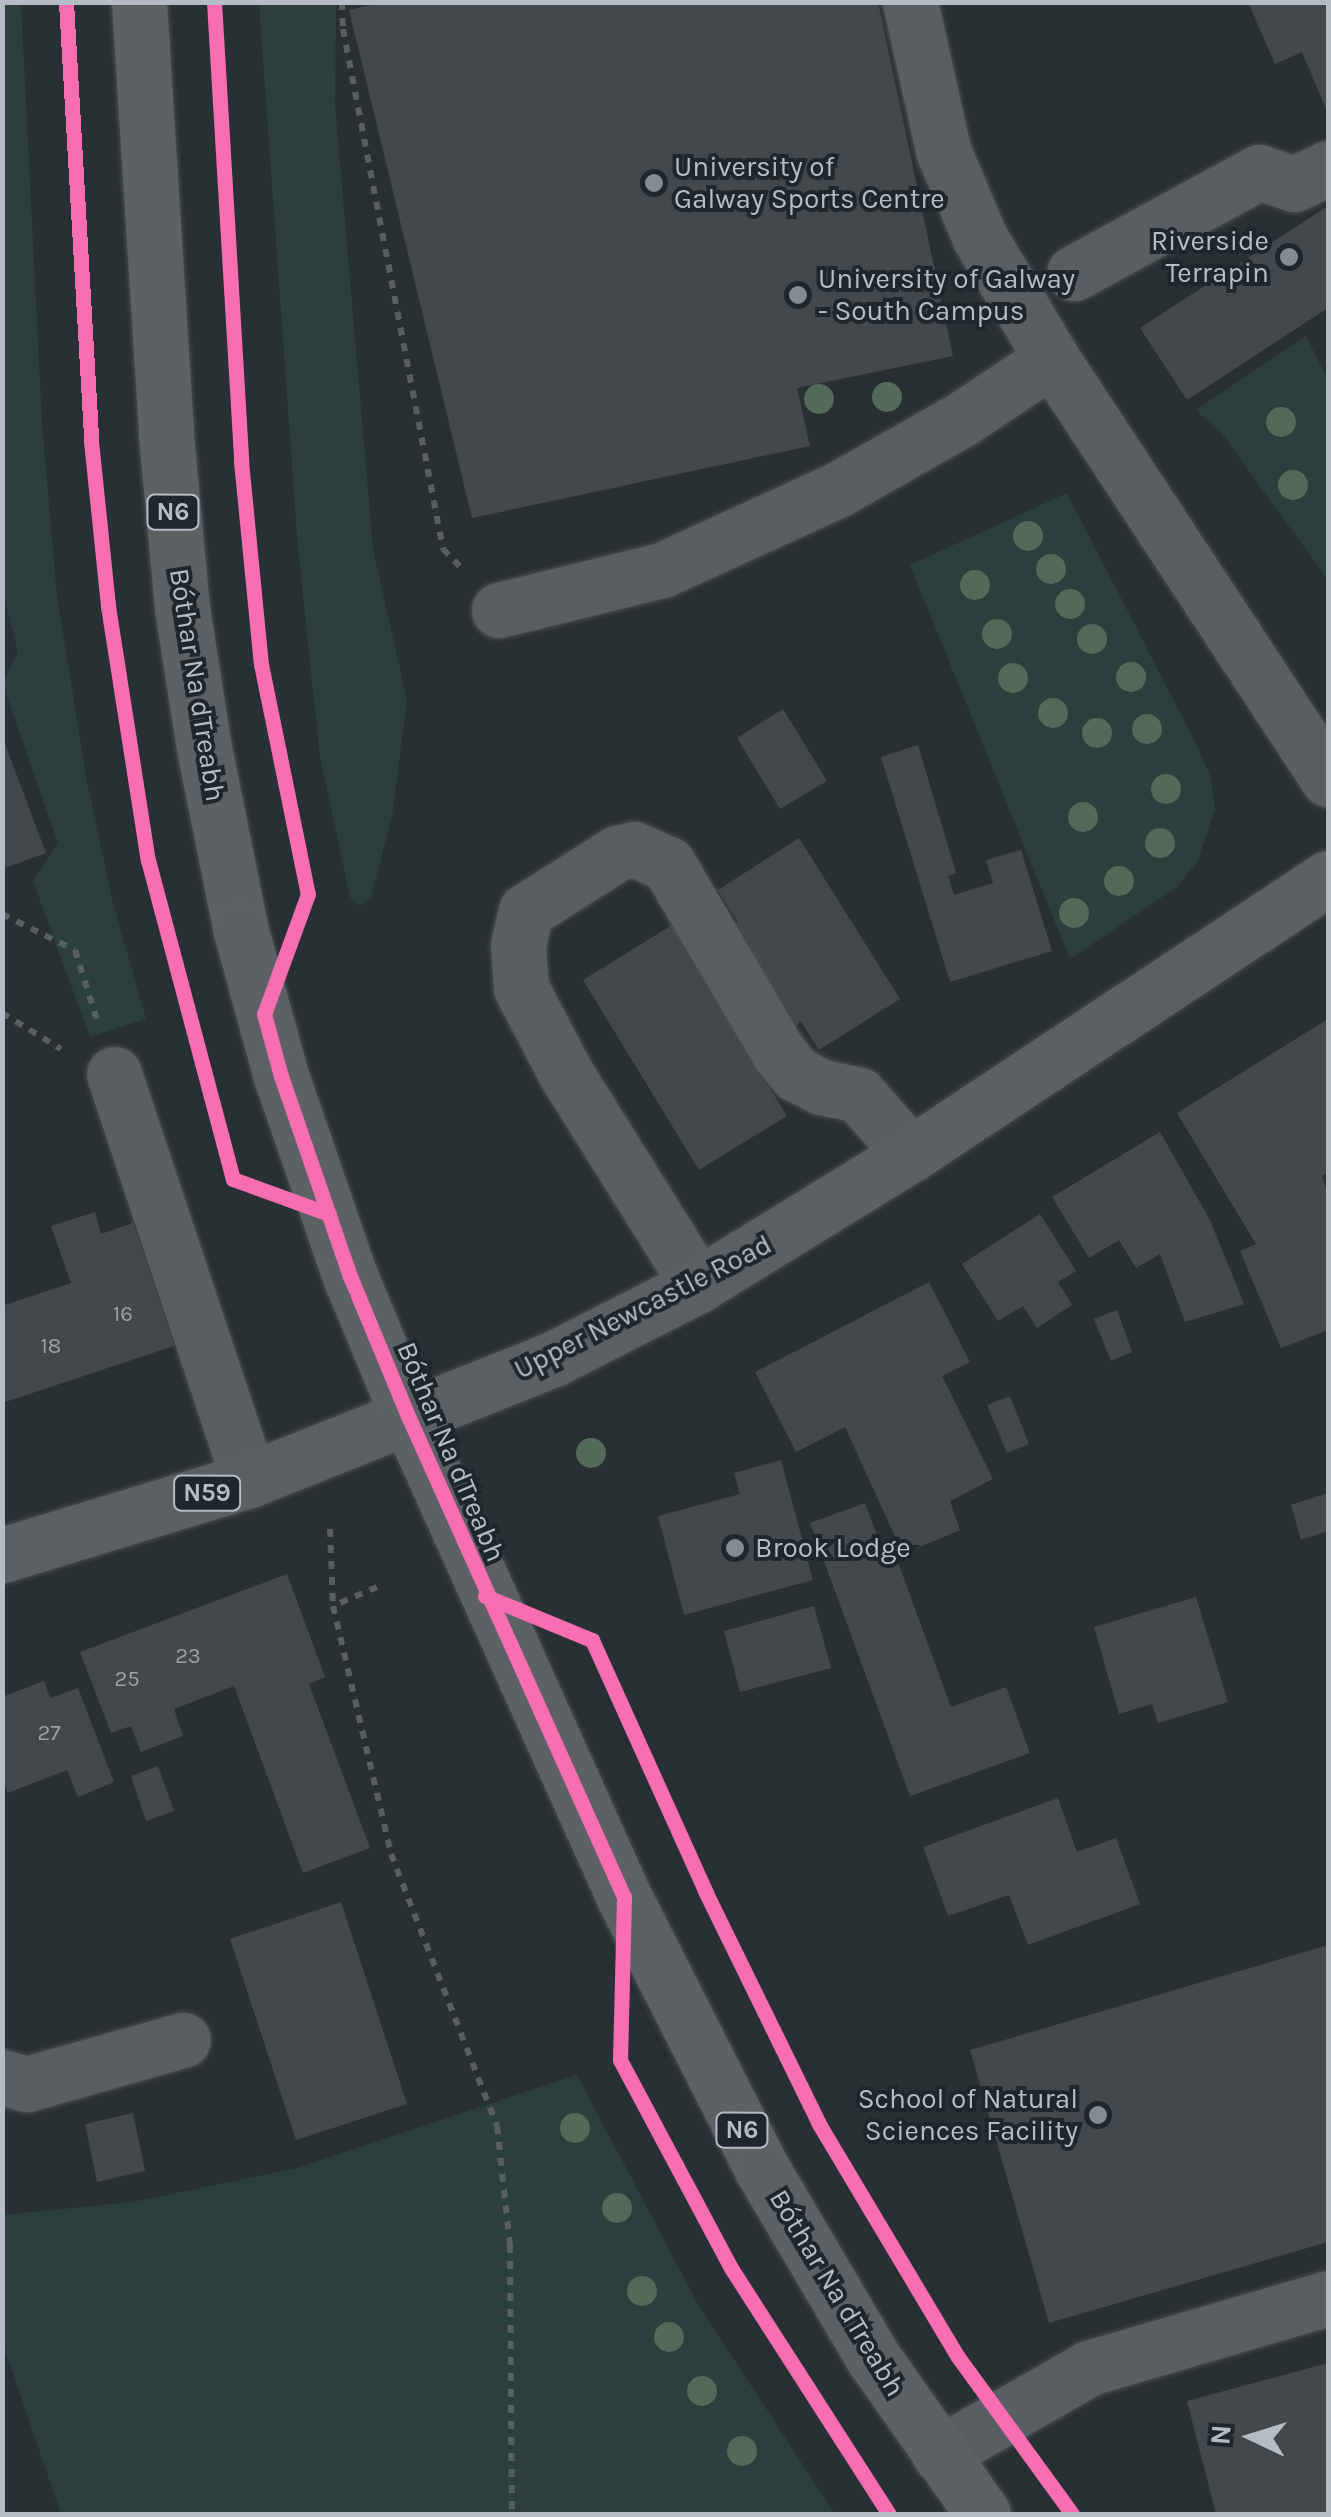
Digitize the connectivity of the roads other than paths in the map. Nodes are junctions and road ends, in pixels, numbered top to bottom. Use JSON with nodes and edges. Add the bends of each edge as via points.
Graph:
{"nodes":[{"id":1,"x":139,"y":2,"type":"edge"},
{"id":2,"x":910,"y":2,"type":"edge"},
{"id":3,"x":1328,"y":168,"type":"edge"},
{"id":4,"x":1074,"y":273,"type":"dead end"},
{"id":5,"x":1052,"y":359,"type":"junction"},
{"id":6,"x":499,"y":610,"type":"road end"},
{"id":7,"x":1328,"y":779,"type":"edge"},
{"id":8,"x":1328,"y":878,"type":"edge"},
{"id":9,"x":114,"y":1074,"type":"road end"},
{"id":10,"x":911,"y":1154,"type":"junction"},
{"id":11,"x":698,"y":1285,"type":"junction"},
{"id":12,"x":408,"y":1416,"type":"junction"},
{"id":13,"x":250,"y":1480,"type":"junction"},
{"id":14,"x":2,"y":1556,"type":"edge"},
{"id":15,"x":184,"y":2040,"type":"dead end"},
{"id":16,"x":2,"y":2076,"type":"edge"},
{"id":17,"x":1328,"y":2298,"type":"edge"},
{"id":18,"x":939,"y":2454,"type":"junction"},
{"id":19,"x":983,"y":2514,"type":"edge"}],
"edges":[{"from":1,"to":12,"type":"highway","name":"Bóthar Na dTreabh","number":"N6","via":[[166,435],[204,748],[241,931],[281,1076],[350,1276]]},
{"from":2,"to":5,"type":"street","via":[[943,150],[1008,289]]},
{"from":3,"to":4,"type":"street","via":[[1294,184],[1259,172]]},
{"from":5,"to":6,"type":"street","via":[[837,490],[662,570]]},
{"from":5,"to":7,"type":"street"},
{"from":8,"to":10,"type":"main road","name":"Upper Newcastle Road"},
{"from":9,"to":13,"type":"street"},
{"from":10,"to":11,"type":"main road","name":"Upper Newcastle Road"},
{"from":10,"to":11,"type":"street","via":[[859,1095],[796,1074],[668,864],[634,849],[617,854],[526,912],[518,946],[521,988],[566,1074]]},
{"from":11,"to":12,"type":"main road","name":"Upper Newcastle Road","via":[[555,1358]]},
{"from":12,"to":13,"type":"main road","name":"Upper Newcastle Road","number":"N59"},
{"from":12,"to":18,"type":"highway","name":"Bóthar Na dTreabh","number":"N6","via":[[624,1897],[762,2169],[872,2356]]},
{"from":13,"to":14,"type":"main road","name":"Upper Newcastle Road","number":"N59"},
{"from":15,"to":16,"type":"street","via":[[26,2084]]},
{"from":17,"to":18,"type":"street","via":[[1089,2368]]},
{"from":18,"to":19,"type":"highway","name":"Bóthar Na dTreabh","number":"N6"}]}
